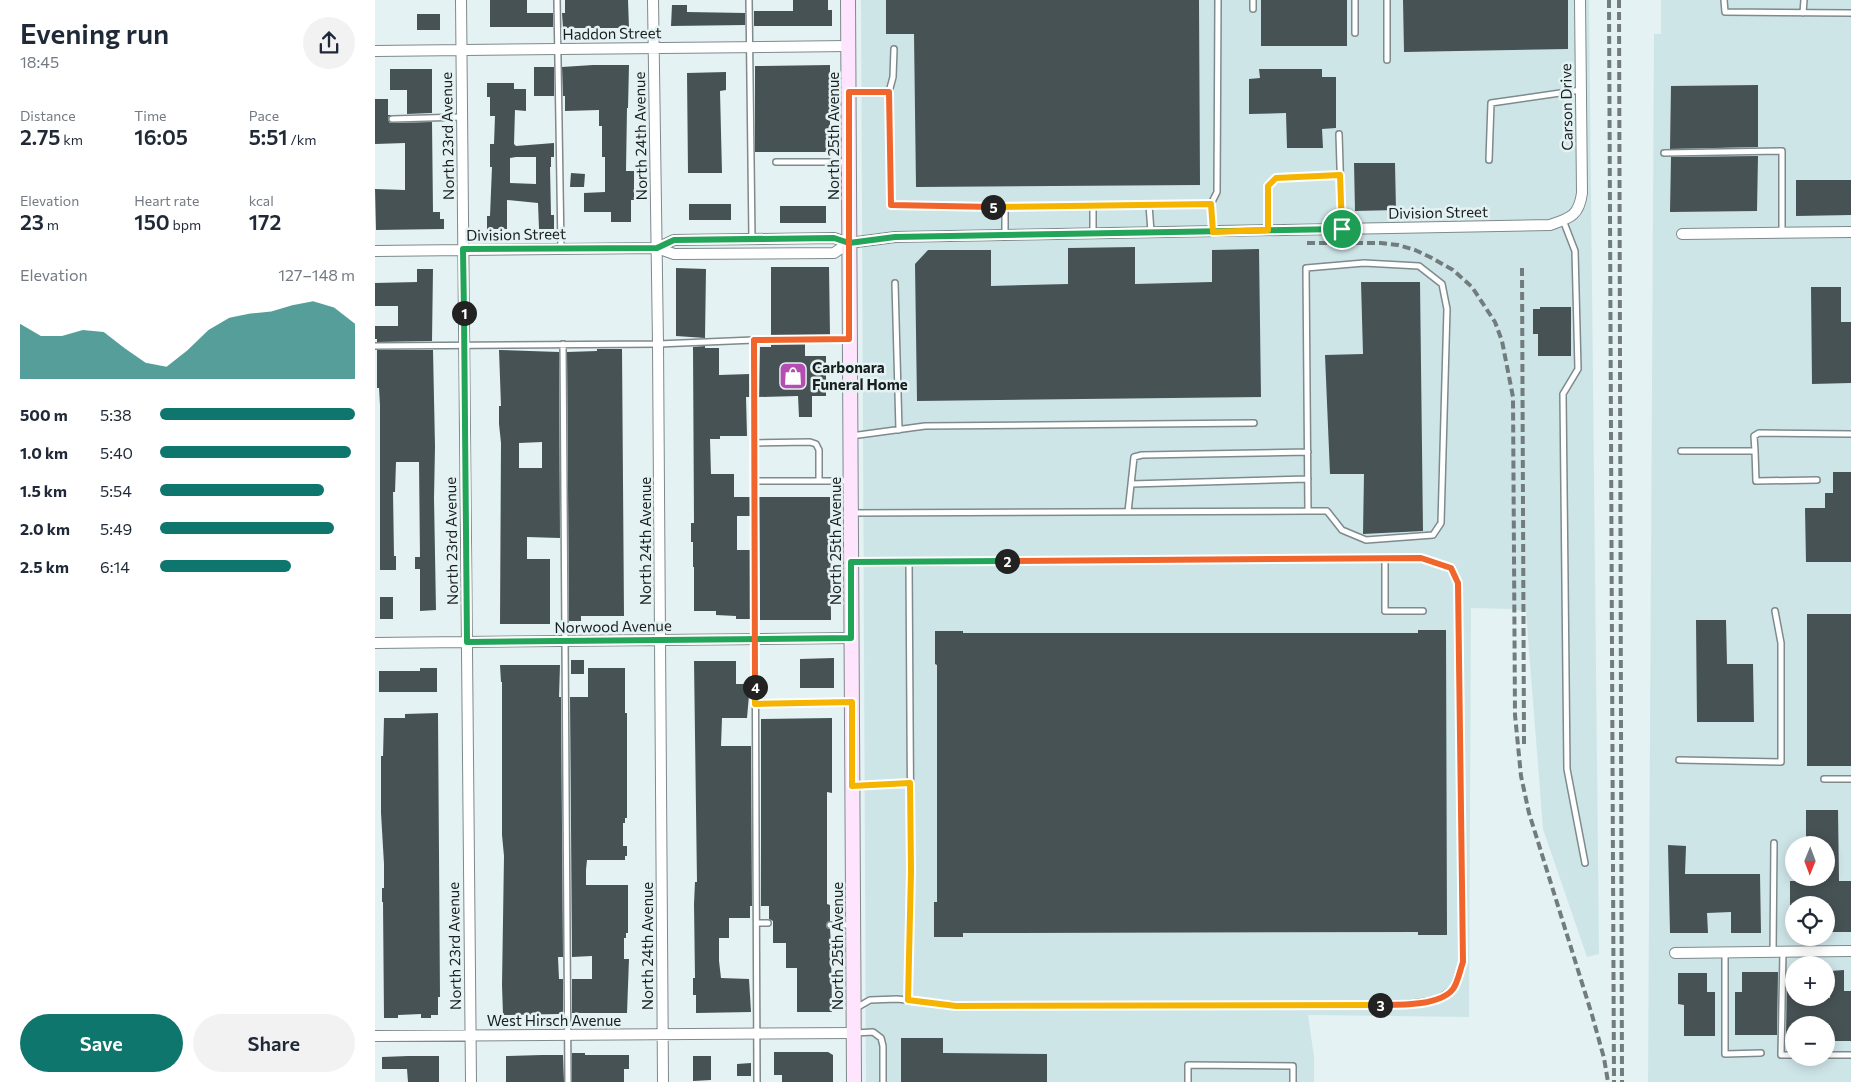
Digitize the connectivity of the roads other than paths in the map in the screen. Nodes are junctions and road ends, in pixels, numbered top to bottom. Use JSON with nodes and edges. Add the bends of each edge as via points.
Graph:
{"nodes":[{"id":1,"x":461,"y":0,"type":"edge"},
{"id":2,"x":557,"y":0,"type":"edge"},
{"id":3,"x":653,"y":0,"type":"edge"},
{"id":4,"x":749,"y":0,"type":"edge"},
{"id":5,"x":848,"y":0,"type":"edge"},
{"id":6,"x":1218,"y":0,"type":"edge"},
{"id":7,"x":1253,"y":0,"type":"edge"},
{"id":8,"x":1355,"y":0,"type":"edge"},
{"id":9,"x":1387,"y":0,"type":"edge"},
{"id":10,"x":1580,"y":0,"type":"edge"},
{"id":11,"x":1724,"y":0,"type":"edge"},
{"id":12,"x":1803,"y":0,"type":"edge"},
{"id":13,"x":1253,"y":9,"type":"dead end"},
{"id":14,"x":1803,"y":13,"type":"junction"},
{"id":15,"x":1851,"y":13,"type":"edge"},
{"id":16,"x":1355,"y":32,"type":"dead end"},
{"id":17,"x":849,"y":46,"type":"junction"},
{"id":18,"x":750,"y":47,"type":"junction"},
{"id":19,"x":557,"y":48,"type":"junction"},
{"id":20,"x":653,"y":48,"type":"junction"},
{"id":21,"x":894,"y":49,"type":"dead end"},
{"id":22,"x":375,"y":50,"type":"edge"},
{"id":23,"x":461,"y":50,"type":"junction"},
{"id":24,"x":1387,"y":60,"type":"dead end"},
{"id":25,"x":1581,"y":90,"type":"junction"},
{"id":26,"x":849,"y":92,"type":"junction"},
{"id":27,"x":889,"y":92,"type":"junction"},
{"id":28,"x":462,"y":117,"type":"junction"},
{"id":29,"x":393,"y":119,"type":"dead end"},
{"id":30,"x":1339,"y":134,"type":"dead end"},
{"id":31,"x":1663,"y":153,"type":"dead end"},
{"id":32,"x":1489,"y":160,"type":"dead end"},
{"id":33,"x":776,"y":162,"type":"dead end"},
{"id":34,"x":849,"y":162,"type":"junction"},
{"id":35,"x":1340,"y":175,"type":"junction"},
{"id":36,"x":1211,"y":204,"type":"junction"},
{"id":37,"x":1149,"y":205,"type":"junction"},
{"id":38,"x":1093,"y":206,"type":"junction"},
{"id":39,"x":1005,"y":207,"type":"junction"},
{"id":40,"x":1576,"y":213,"type":"joint"},
{"id":41,"x":1563,"y":220,"type":"junction"},
{"id":42,"x":1342,"y":229,"type":"junction"},
{"id":43,"x":1268,"y":230,"type":"junction"},
{"id":44,"x":1213,"y":232,"type":"junction"},
{"id":45,"x":1851,"y":232,"type":"edge"},
{"id":46,"x":1151,"y":233,"type":"junction"},
{"id":47,"x":1782,"y":233,"type":"junction"},
{"id":48,"x":1093,"y":234,"type":"junction"},
{"id":49,"x":1682,"y":234,"type":"dead end"},
{"id":50,"x":1005,"y":236,"type":"junction"},
{"id":51,"x":752,"y":239,"type":"junction"},
{"id":52,"x":849,"y":243,"type":"junction"},
{"id":53,"x":561,"y":248,"type":"junction"},
{"id":54,"x":657,"y":248,"type":"junction"},
{"id":55,"x":463,"y":249,"type":"junction"},
{"id":56,"x":375,"y":251,"type":"edge"},
{"id":57,"x":895,"y":283,"type":"dead end"},
{"id":58,"x":849,"y":339,"type":"junction"},
{"id":59,"x":754,"y":340,"type":"junction"},
{"id":60,"x":563,"y":344,"type":"junction"},
{"id":61,"x":658,"y":344,"type":"junction"},
{"id":62,"x":375,"y":346,"type":"edge"},
{"id":63,"x":464,"y":346,"type":"junction"},
{"id":64,"x":1254,"y":423,"type":"dead end"},
{"id":65,"x":899,"y":430,"type":"junction"},
{"id":66,"x":1851,"y":434,"type":"edge"},
{"id":67,"x":850,"y":436,"type":"junction"},
{"id":68,"x":754,"y":443,"type":"junction"},
{"id":69,"x":1681,"y":451,"type":"dead end"},
{"id":70,"x":1755,"y":451,"type":"junction"},
{"id":71,"x":1308,"y":452,"type":"junction"},
{"id":72,"x":1308,"y":479,"type":"junction"},
{"id":73,"x":1817,"y":480,"type":"dead end"},
{"id":74,"x":755,"y":481,"type":"junction"},
{"id":75,"x":819,"y":481,"type":"junction"},
{"id":76,"x":850,"y":481,"type":"junction"},
{"id":77,"x":1131,"y":484,"type":"junction"},
{"id":78,"x":1308,"y":511,"type":"junction"},
{"id":79,"x":851,"y":512,"type":"junction"},
{"id":80,"x":1128,"y":512,"type":"junction"},
{"id":81,"x":1385,"y":558,"type":"junction"},
{"id":82,"x":851,"y":562,"type":"junction"},
{"id":83,"x":909,"y":562,"type":"junction"},
{"id":84,"x":1423,"y":611,"type":"dead end"},
{"id":85,"x":1775,"y":611,"type":"dead end"},
{"id":86,"x":851,"y":638,"type":"junction"},
{"id":87,"x":754,"y":639,"type":"junction"},
{"id":88,"x":660,"y":640,"type":"junction"},
{"id":89,"x":565,"y":641,"type":"junction"},
{"id":90,"x":467,"y":642,"type":"junction"},
{"id":91,"x":375,"y":643,"type":"edge"},
{"id":92,"x":852,"y":702,"type":"junction"},
{"id":93,"x":755,"y":704,"type":"junction"},
{"id":94,"x":1679,"y":760,"type":"dead end"},
{"id":95,"x":1824,"y":779,"type":"dead end"},
{"id":96,"x":1851,"y":779,"type":"edge"},
{"id":97,"x":910,"y":783,"type":"junction"},
{"id":98,"x":852,"y":786,"type":"junction"},
{"id":99,"x":1774,"y":843,"type":"dead end"},
{"id":100,"x":1585,"y":864,"type":"dead end"},
{"id":101,"x":757,"y":923,"type":"junction"},
{"id":102,"x":768,"y":923,"type":"dead end"},
{"id":103,"x":830,"y":925,"type":"dead end"},
{"id":104,"x":853,"y":925,"type":"junction"},
{"id":105,"x":1851,"y":951,"type":"edge"},
{"id":106,"x":1778,"y":952,"type":"junction"},
{"id":107,"x":1675,"y":953,"type":"dead end"},
{"id":108,"x":1725,"y":953,"type":"junction"},
{"id":109,"x":908,"y":1000,"type":"junction"},
{"id":110,"x":854,"y":1010,"type":"junction"},
{"id":111,"x":854,"y":1033,"type":"junction"},
{"id":112,"x":757,"y":1034,"type":"junction"},
{"id":113,"x":567,"y":1035,"type":"junction"},
{"id":114,"x":663,"y":1035,"type":"junction"},
{"id":115,"x":375,"y":1036,"type":"edge"},
{"id":116,"x":470,"y":1036,"type":"junction"},
{"id":117,"x":1761,"y":1052,"type":"dead end"},
{"id":118,"x":1785,"y":1055,"type":"edge"},
{"id":119,"x":1835,"y":1055,"type":"edge"},
{"id":120,"x":1851,"y":1055,"type":"edge"},
{"id":121,"x":471,"y":1082,"type":"edge"},
{"id":122,"x":568,"y":1082,"type":"edge"},
{"id":123,"x":663,"y":1082,"type":"edge"},
{"id":124,"x":757,"y":1082,"type":"edge"},
{"id":125,"x":854,"y":1082,"type":"edge"},
{"id":126,"x":883,"y":1082,"type":"edge"},
{"id":127,"x":1188,"y":1082,"type":"edge"},
{"id":128,"x":1293,"y":1082,"type":"edge"}],
"edges":[{"from":1,"to":23,"type":"street","name":"North 23rd Avenue"},
{"from":2,"to":19,"type":"lane"},
{"from":3,"to":20,"type":"street","name":"North 24th Avenue"},
{"from":4,"to":18,"type":"lane"},
{"from":5,"to":17,"type":"main road","name":"North 25th Avenue"},
{"from":6,"to":36,"type":"lane","via":[[1217,192]]},
{"from":7,"to":13,"type":"lane"},
{"from":8,"to":16,"type":"lane"},
{"from":9,"to":24,"type":"lane"},
{"from":10,"to":25,"type":"street","name":"Carson Drive"},
{"from":11,"to":14,"type":"lane","via":[[1725,12]]},
{"from":12,"to":14,"type":"lane"},
{"from":14,"to":15,"type":"lane"},
{"from":17,"to":18,"type":"street","name":"Haddon Street"},
{"from":17,"to":26,"type":"main road","name":"North 25th Avenue"},
{"from":18,"to":20,"type":"street","name":"Haddon Street"},
{"from":18,"to":51,"type":"lane"},
{"from":19,"to":20,"type":"street","name":"Haddon Street"},
{"from":19,"to":23,"type":"street","name":"Haddon Street"},
{"from":19,"to":53,"type":"lane"},
{"from":20,"to":54,"type":"street","name":"North 24th Avenue"},
{"from":21,"to":27,"type":"lane"},
{"from":22,"to":23,"type":"street","name":"Haddon Street"},
{"from":23,"to":28,"type":"street","name":"North 23rd Avenue"},
{"from":25,"to":32,"type":"lane","via":[[1491,103]]},
{"from":25,"to":40,"type":"street","name":"Carson Drive","via":[[1583,193]]},
{"from":26,"to":27,"type":"lane"},
{"from":26,"to":34,"type":"main road","name":"North 25th Avenue"},
{"from":27,"to":39,"type":"lane","via":[[891,205]]},
{"from":28,"to":29,"type":"lane"},
{"from":28,"to":55,"type":"street","name":"North 23rd Avenue"},
{"from":30,"to":35,"type":"lane"},
{"from":31,"to":47,"type":"lane","via":[[1782,151]]},
{"from":33,"to":34,"type":"lane"},
{"from":34,"to":52,"type":"main road","name":"North 25th Avenue"},
{"from":35,"to":42,"type":"lane"},
{"from":35,"to":43,"type":"lane","via":[[1276,178],[1268,186]]},
{"from":36,"to":37,"type":"lane"},
{"from":36,"to":44,"type":"lane"},
{"from":37,"to":38,"type":"lane"},
{"from":37,"to":46,"type":"lane"},
{"from":38,"to":39,"type":"lane"},
{"from":38,"to":48,"type":"lane"},
{"from":39,"to":50,"type":"lane"},
{"from":40,"to":41,"type":"street","name":"Division Street"},
{"from":41,"to":42,"type":"street","name":"Division Street","via":[[1550,225]]},
{"from":41,"to":100,"type":"lane","via":[[1575,251],[1578,369],[1563,394],[1567,769]]},
{"from":42,"to":43,"type":"street","name":"Division Street"},
{"from":43,"to":44,"type":"street","name":"Division Street"},
{"from":44,"to":46,"type":"street","name":"Division Street"},
{"from":45,"to":47,"type":"street"},
{"from":46,"to":48,"type":"street","name":"Division Street"},
{"from":47,"to":49,"type":"street"},
{"from":48,"to":50,"type":"street","name":"Division Street"},
{"from":50,"to":52,"type":"street","name":"Division Street","via":[[895,237]]},
{"from":51,"to":52,"type":"street","name":"Division Street","via":[[834,238]]},
{"from":51,"to":54,"type":"street","name":"Division Street","via":[[672,241]]},
{"from":52,"to":54,"type":"street","name":"Division Street","via":[[834,252],[674,254]]},
{"from":52,"to":58,"type":"main road","name":"North 25th Avenue"},
{"from":53,"to":54,"type":"street","name":"Division Street"},
{"from":53,"to":55,"type":"street","name":"Division Street"},
{"from":54,"to":61,"type":"street","name":"North 24th Avenue"},
{"from":55,"to":56,"type":"street","name":"Division Street"},
{"from":55,"to":63,"type":"street","name":"North 23rd Avenue"},
{"from":57,"to":65,"type":"lane"},
{"from":58,"to":59,"type":"lane"},
{"from":58,"to":67,"type":"main road","name":"North 25th Avenue"},
{"from":59,"to":61,"type":"lane"},
{"from":59,"to":68,"type":"lane"},
{"from":60,"to":61,"type":"lane"},
{"from":60,"to":63,"type":"lane"},
{"from":60,"to":89,"type":"lane"},
{"from":61,"to":88,"type":"street","name":"North 24th Avenue"},
{"from":62,"to":63,"type":"lane"},
{"from":63,"to":90,"type":"street","name":"North 23rd Avenue"},
{"from":64,"to":65,"type":"lane","via":[[925,426]]},
{"from":65,"to":67,"type":"lane"},
{"from":66,"to":70,"type":"lane","via":[[1759,433],[1754,436]]},
{"from":67,"to":76,"type":"main road","name":"North 25th Avenue"},
{"from":68,"to":74,"type":"lane"},
{"from":68,"to":75,"type":"lane","via":[[816,444],[819,450]]},
{"from":69,"to":70,"type":"lane"},
{"from":70,"to":73,"type":"lane","via":[[1756,481]]},
{"from":71,"to":72,"type":"lane"},
{"from":71,"to":77,"type":"lane","via":[[1133,456]]},
{"from":71,"to":78,"type":"lane","via":[[1306,268],[1364,263],[1419,266],[1442,284],[1447,310],[1441,523],[1433,535],[1365,540],[1342,530],[1327,511]]},
{"from":72,"to":77,"type":"lane"},
{"from":72,"to":78,"type":"lane"},
{"from":74,"to":75,"type":"lane"},
{"from":74,"to":87,"type":"lane"},
{"from":75,"to":76,"type":"lane"},
{"from":76,"to":79,"type":"main road","name":"North 25th Avenue"},
{"from":77,"to":80,"type":"lane"},
{"from":78,"to":80,"type":"lane"},
{"from":79,"to":80,"type":"lane"},
{"from":79,"to":82,"type":"main road","name":"North 25th Avenue"},
{"from":81,"to":83,"type":"lane"},
{"from":81,"to":84,"type":"lane","via":[[1385,611]]},
{"from":81,"to":109,"type":"lane","via":[[1421,558],[1451,568],[1458,583],[1463,962],[1453,989],[1436,1000],[1399,1005],[956,1006]]},
{"from":82,"to":83,"type":"lane"},
{"from":82,"to":86,"type":"main road","name":"North 25th Avenue"},
{"from":83,"to":97,"type":"lane"},
{"from":85,"to":94,"type":"lane","via":[[1781,643],[1781,762]]},
{"from":86,"to":87,"type":"street","name":"Norwood Avenue"},
{"from":86,"to":92,"type":"main road","name":"North 25th Avenue"},
{"from":87,"to":88,"type":"street","name":"Norwood Avenue"},
{"from":87,"to":93,"type":"lane"},
{"from":88,"to":89,"type":"street","name":"Norwood Avenue"},
{"from":88,"to":114,"type":"street","name":"North 24th Avenue"},
{"from":89,"to":90,"type":"street","name":"Norwood Avenue"},
{"from":89,"to":113,"type":"lane"},
{"from":90,"to":91,"type":"street","name":"Norwood Avenue"},
{"from":90,"to":116,"type":"street","name":"North 23rd Avenue"},
{"from":92,"to":93,"type":"lane"},
{"from":92,"to":98,"type":"main road","name":"North 25th Avenue"},
{"from":93,"to":101,"type":"lane"},
{"from":95,"to":96,"type":"lane"},
{"from":97,"to":98,"type":"lane"},
{"from":97,"to":109,"type":"lane"},
{"from":98,"to":104,"type":"main road","name":"North 25th Avenue"},
{"from":99,"to":106,"type":"lane"},
{"from":101,"to":102,"type":"lane"},
{"from":101,"to":112,"type":"lane"},
{"from":103,"to":104,"type":"lane"},
{"from":104,"to":110,"type":"main road","name":"North 25th Avenue"},
{"from":105,"to":106,"type":"street"},
{"from":106,"to":108,"type":"street"},
{"from":106,"to":118,"type":"lane","via":[[1781,1055]]},
{"from":107,"to":108,"type":"street"},
{"from":108,"to":117,"type":"lane","via":[[1725,1054]]},
{"from":109,"to":110,"type":"lane","via":[[870,1000]]},
{"from":110,"to":111,"type":"main road","name":"North 25th Avenue"},
{"from":111,"to":112,"type":"street","name":"West Hirsch Avenue"},
{"from":111,"to":125,"type":"main road","name":"North 25th Avenue"},
{"from":111,"to":126,"type":"lane","via":[[873,1032],[881,1038]]},
{"from":112,"to":114,"type":"street","name":"West Hirsch Avenue"},
{"from":112,"to":124,"type":"lane"},
{"from":113,"to":114,"type":"street","name":"West Hirsch Avenue"},
{"from":113,"to":116,"type":"street","name":"West Hirsch Avenue"},
{"from":113,"to":122,"type":"lane"},
{"from":114,"to":123,"type":"street","name":"North 24th Avenue"},
{"from":115,"to":116,"type":"street","name":"West Hirsch Avenue"},
{"from":116,"to":121,"type":"street","name":"North 23rd Avenue"},
{"from":119,"to":120,"type":"lane"},
{"from":127,"to":128,"type":"lane","via":[[1188,1065],[1197,1065],[1293,1066]]}]}
